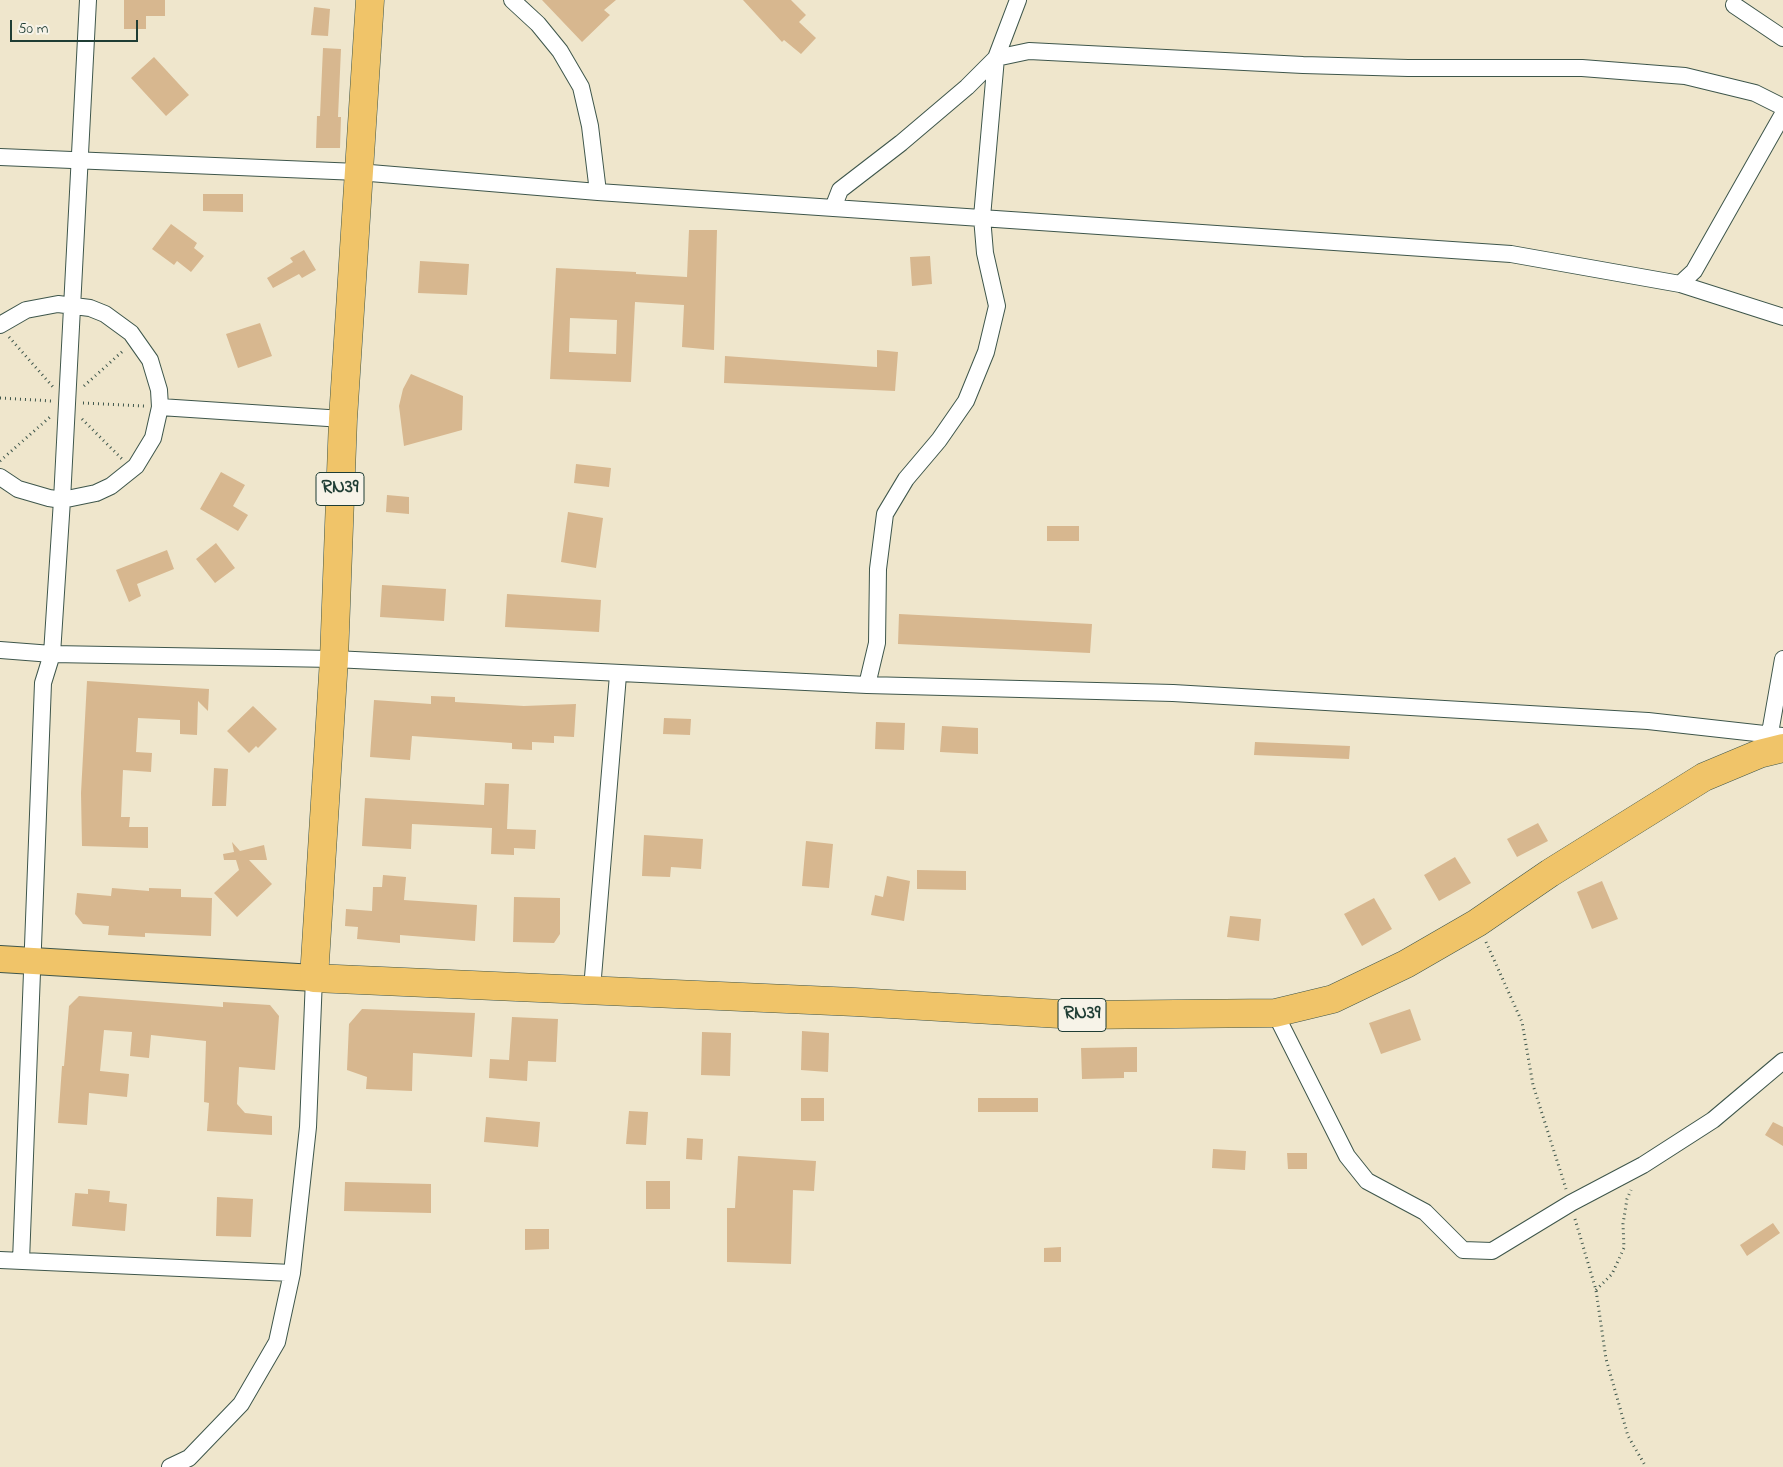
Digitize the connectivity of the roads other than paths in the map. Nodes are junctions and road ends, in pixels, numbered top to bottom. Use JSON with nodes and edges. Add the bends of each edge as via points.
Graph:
{"nodes":[{"id":1,"x":88,"y":0,"type":"edge"},
{"id":2,"x":370,"y":0,"type":"edge"},
{"id":3,"x":512,"y":0,"type":"edge"},
{"id":4,"x":1018,"y":0,"type":"edge"},
{"id":5,"x":1734,"y":5,"type":"dead end"},
{"id":6,"x":1783,"y":38,"type":"edge"},
{"id":7,"x":996,"y":58,"type":"junction"},
{"id":8,"x":1783,"y":107,"type":"edge"},
{"id":9,"x":1783,"y":114,"type":"edge"},
{"id":10,"x":0,"y":157,"type":"edge"},
{"id":11,"x":78,"y":161,"type":"junction"},
{"id":12,"x":358,"y":172,"type":"junction"},
{"id":13,"x":598,"y":192,"type":"junction"},
{"id":14,"x":833,"y":208,"type":"junction"},
{"id":15,"x":982,"y":217,"type":"junction"},
{"id":16,"x":1680,"y":284,"type":"junction"},
{"id":17,"x":71,"y":304,"type":"junction"},
{"id":18,"x":1783,"y":316,"type":"edge"},
{"id":19,"x":0,"y":325,"type":"edge"},
{"id":20,"x":160,"y":407,"type":"junction"},
{"id":21,"x":343,"y":419,"type":"junction"},
{"id":22,"x":0,"y":477,"type":"edge"},
{"id":23,"x":62,"y":500,"type":"junction"},
{"id":24,"x":0,"y":650,"type":"edge"},
{"id":25,"x":52,"y":654,"type":"junction"},
{"id":26,"x":334,"y":659,"type":"junction"},
{"id":27,"x":1783,"y":659,"type":"edge"},
{"id":28,"x":618,"y":674,"type":"junction"},
{"id":29,"x":867,"y":686,"type":"junction"},
{"id":30,"x":1779,"y":739,"type":"edge"},
{"id":31,"x":0,"y":959,"type":"edge"},
{"id":32,"x":31,"y":961,"type":"junction"},
{"id":33,"x":314,"y":978,"type":"junction"},
{"id":34,"x":592,"y":989,"type":"junction"},
{"id":35,"x":1275,"y":1013,"type":"junction"},
{"id":36,"x":1783,"y":1061,"type":"edge"},
{"id":37,"x":0,"y":1260,"type":"edge"},
{"id":38,"x":21,"y":1261,"type":"junction"},
{"id":39,"x":292,"y":1273,"type":"junction"},
{"id":40,"x":170,"y":1467,"type":"edge"}],
"edges":[{"from":1,"to":11,"type":"street"},
{"from":2,"to":12,"type":"highway","number":"RN39"},
{"from":3,"to":13,"type":"street","via":[[560,51],[580,87],[590,126]]},
{"from":4,"to":7,"type":"street"},
{"from":5,"to":6,"type":"street"},
{"from":7,"to":8,"type":"street","via":[[1028,51],[1408,68],[1582,68],[1685,76],[1755,92]]},
{"from":7,"to":14,"type":"street","via":[[908,137],[840,190]]},
{"from":7,"to":15,"type":"street"},
{"from":9,"to":16,"type":"street","via":[[1694,270]]},
{"from":10,"to":11,"type":"street"},
{"from":11,"to":12,"type":"street"},
{"from":11,"to":17,"type":"street"},
{"from":12,"to":13,"type":"street"},
{"from":12,"to":21,"type":"highway","number":"RN39"},
{"from":13,"to":14,"type":"street"},
{"from":14,"to":15,"type":"street"},
{"from":15,"to":16,"type":"street","via":[[1511,254]]},
{"from":15,"to":29,"type":"street","via":[[984,253],[998,306],[986,352],[966,401],[940,440],[906,478],[885,514],[878,569],[877,643]]},
{"from":16,"to":18,"type":"street"},
{"from":17,"to":19,"type":"street","via":[[42,305]]},
{"from":17,"to":20,"type":"street","via":[[106,314],[131,333],[150,360],[159,390]]},
{"from":17,"to":23,"type":"street"},
{"from":20,"to":21,"type":"street"},
{"from":20,"to":23,"type":"street","via":[[153,438],[128,473],[96,493]]},
{"from":21,"to":26,"type":"highway","number":"RN39"},
{"from":22,"to":23,"type":"street","via":[[33,495]]},
{"from":23,"to":25,"type":"street"},
{"from":24,"to":25,"type":"street"},
{"from":25,"to":26,"type":"street"},
{"from":25,"to":32,"type":"street","via":[[43,683]]},
{"from":26,"to":28,"type":"street"},
{"from":26,"to":33,"type":"highway","number":"RN39"},
{"from":27,"to":30,"type":"street"},
{"from":28,"to":29,"type":"street"},
{"from":28,"to":34,"type":"street"},
{"from":29,"to":30,"type":"street","via":[[1173,692],[1648,721]]},
{"from":30,"to":35,"type":"highway","number":"RN39","via":[[1759,754],[1704,777],[1550,873],[1477,923],[1406,964],[1334,999]]},
{"from":31,"to":32,"type":"main road"},
{"from":32,"to":33,"type":"main road"},
{"from":32,"to":38,"type":"street"},
{"from":33,"to":34,"type":"highway","number":"RN39"},
{"from":33,"to":39,"type":"street","via":[[308,1127]]},
{"from":34,"to":35,"type":"highway","number":"RN39","via":[[1077,1015]]},
{"from":35,"to":36,"type":"street","via":[[1347,1156],[1367,1181],[1425,1212],[1463,1250],[1492,1251],[1570,1203],[1643,1165],[1713,1120]]},
{"from":37,"to":38,"type":"street"},
{"from":38,"to":39,"type":"street"},
{"from":39,"to":40,"type":"street","via":[[278,1342],[241,1404],[189,1458]]}]}
